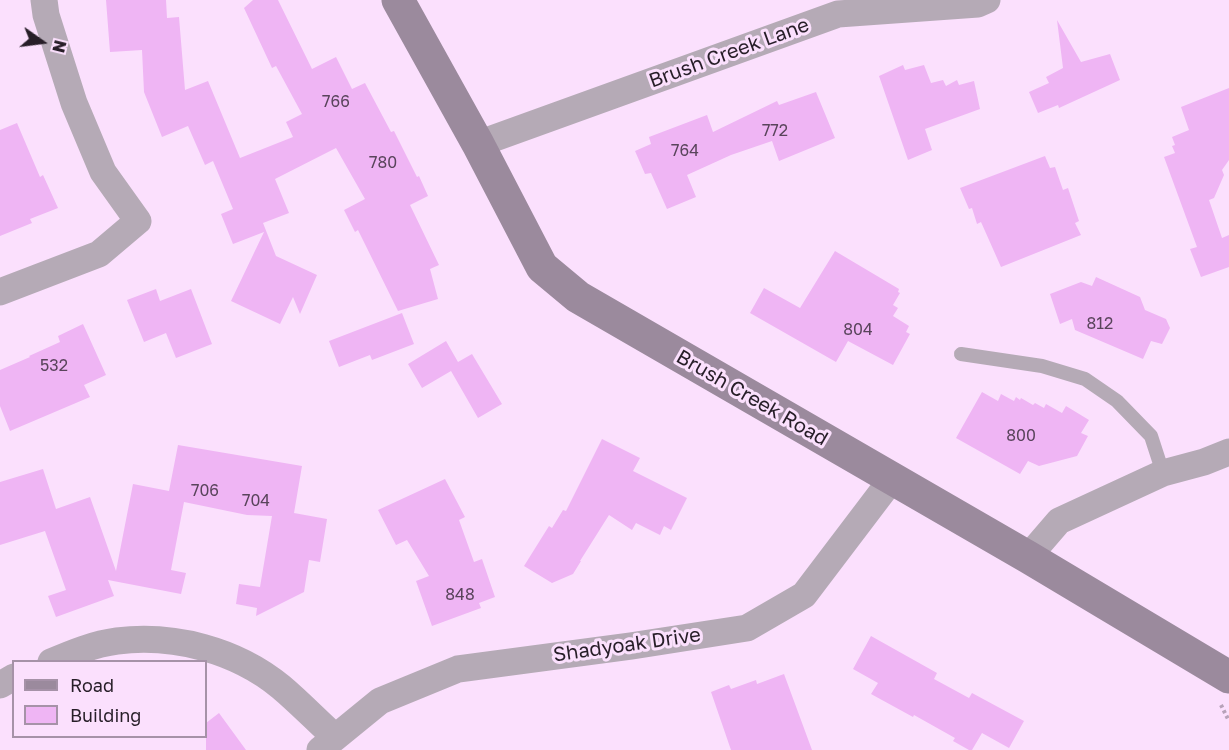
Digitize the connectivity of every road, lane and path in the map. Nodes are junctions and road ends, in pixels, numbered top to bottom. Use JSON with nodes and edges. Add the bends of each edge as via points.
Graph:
{"nodes":[{"id":1,"x":44,"y":0,"type":"edge"},
{"id":2,"x":398,"y":0,"type":"edge"},
{"id":3,"x":987,"y":0,"type":"edge"},
{"id":4,"x":478,"y":144,"type":"junction"},
{"id":5,"x":0,"y":292,"type":"edge"},
{"id":6,"x":961,"y":354,"type":"dead end"},
{"id":7,"x":1229,"y":452,"type":"edge"},
{"id":8,"x":1163,"y":473,"type":"junction"},
{"id":9,"x":892,"y":479,"type":"junction"},
{"id":10,"x":1028,"y":557,"type":"junction"},
{"id":11,"x":56,"y":660,"type":"edge"},
{"id":12,"x":1229,"y":677,"type":"edge"},
{"id":13,"x":328,"y":744,"type":"edge"}],
"edges":[{"from":1,"to":5,"type":"street","via":[[45,15],[74,103],[104,172],[138,221],[99,254]]},
{"from":2,"to":4,"type":"street","name":"Brush Creek Road"},
{"from":3,"to":4,"type":"street","name":"Brush Creek Lane","via":[[978,4],[838,14]]},
{"from":4,"to":9,"type":"street","name":"Brush Creek Road","via":[[542,267],[578,297]]},
{"from":6,"to":8,"type":"lane","via":[[1042,366],[1085,379],[1117,401],[1151,436]]},
{"from":7,"to":8,"type":"street"},
{"from":8,"to":10,"type":"street","via":[[1059,521]]},
{"from":9,"to":10,"type":"street","name":"Brush Creek Road"},
{"from":9,"to":13,"type":"street","name":"Shadyoak Drive","via":[[804,595],[747,628],[458,669],[380,701]]},
{"from":10,"to":12,"type":"street","name":"Brush Creek Road"},
{"from":11,"to":13,"type":"street","via":[[115,641],[175,641],[212,649],[248,665],[280,686]]}]}
